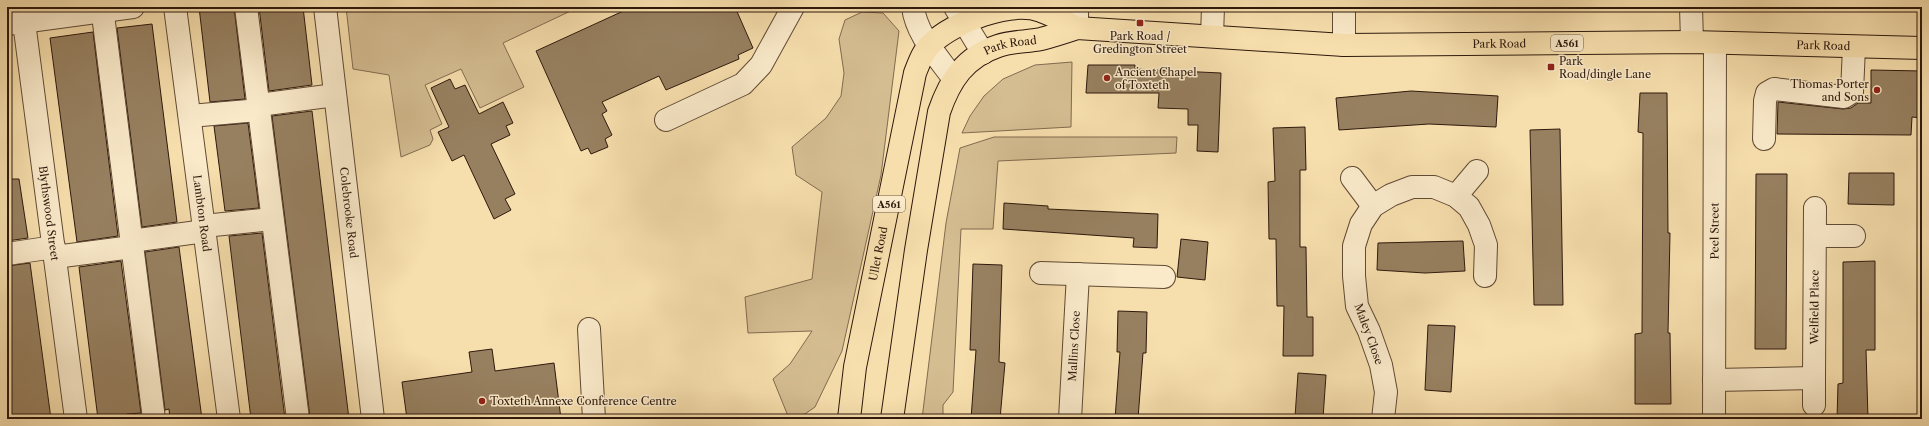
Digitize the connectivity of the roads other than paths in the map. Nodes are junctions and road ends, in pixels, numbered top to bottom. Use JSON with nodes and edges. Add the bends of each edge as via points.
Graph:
{"nodes":[{"id":1,"x":133,"y":7,"type":"edge"},
{"id":2,"x":176,"y":7,"type":"edge"},
{"id":3,"x":246,"y":7,"type":"edge"},
{"id":4,"x":325,"y":7,"type":"edge"},
{"id":5,"x":792,"y":7,"type":"edge"},
{"id":6,"x":913,"y":7,"type":"edge"},
{"id":7,"x":1214,"y":7,"type":"edge"},
{"id":8,"x":1344,"y":7,"type":"edge"},
{"id":9,"x":1691,"y":7,"type":"edge"},
{"id":10,"x":102,"y":9,"type":"edge"},
{"id":11,"x":959,"y":14,"type":"edge"},
{"id":12,"x":18,"y":17,"type":"edge"},
{"id":13,"x":1077,"y":18,"type":"edge"},
{"id":14,"x":1212,"y":36,"type":"junction"},
{"id":15,"x":1692,"y":42,"type":"junction"},
{"id":16,"x":1344,"y":44,"type":"junction"},
{"id":17,"x":1715,"y":44,"type":"junction"},
{"id":18,"x":930,"y":45,"type":"junction"},
{"id":19,"x":1854,"y":46,"type":"junction"},
{"id":20,"x":1922,"y":48,"type":"edge"},
{"id":21,"x":983,"y":53,"type":"junction"},
{"id":22,"x":954,"y":78,"type":"junction"},
{"id":23,"x":335,"y":95,"type":"junction"},
{"id":24,"x":259,"y":108,"type":"junction"},
{"id":25,"x":190,"y":116,"type":"junction"},
{"id":26,"x":666,"y":120,"type":"dead end"},
{"id":27,"x":1764,"y":139,"type":"dead end"},
{"id":28,"x":1477,"y":171,"type":"dead end"},
{"id":29,"x":1352,"y":178,"type":"dead end"},
{"id":30,"x":1456,"y":196,"type":"junction"},
{"id":31,"x":1373,"y":206,"type":"junction"},
{"id":32,"x":1815,"y":208,"type":"dead end"},
{"id":33,"x":272,"y":219,"type":"junction"},
{"id":34,"x":205,"y":228,"type":"junction"},
{"id":35,"x":1816,"y":236,"type":"junction"},
{"id":36,"x":1854,"y":236,"type":"dead end"},
{"id":37,"x":132,"y":244,"type":"junction"},
{"id":38,"x":54,"y":252,"type":"junction"},
{"id":39,"x":7,"y":254,"type":"edge"},
{"id":40,"x":1041,"y":273,"type":"dead end"},
{"id":41,"x":1078,"y":274,"type":"junction"},
{"id":42,"x":1485,"y":276,"type":"dead end"},
{"id":43,"x":1164,"y":277,"type":"dead end"},
{"id":44,"x":588,"y":329,"type":"dead end"},
{"id":45,"x":1814,"y":378,"type":"junction"},
{"id":46,"x":1714,"y":380,"type":"junction"},
{"id":47,"x":1814,"y":405,"type":"dead end"},
{"id":48,"x":76,"y":419,"type":"edge"},
{"id":49,"x":154,"y":419,"type":"edge"},
{"id":50,"x":229,"y":419,"type":"edge"},
{"id":51,"x":298,"y":419,"type":"edge"},
{"id":52,"x":373,"y":419,"type":"edge"},
{"id":53,"x":594,"y":419,"type":"edge"},
{"id":54,"x":850,"y":419,"type":"edge"},
{"id":55,"x":892,"y":419,"type":"edge"},
{"id":56,"x":1070,"y":419,"type":"edge"},
{"id":57,"x":1383,"y":419,"type":"edge"},
{"id":58,"x":1714,"y":419,"type":"edge"}],
"edges":[{"from":1,"to":10,"type":"street"},
{"from":2,"to":25,"type":"street","name":"Lambton Road"},
{"from":3,"to":24,"type":"street"},
{"from":4,"to":23,"type":"street","name":"Colebrooke Road"},
{"from":5,"to":26,"type":"street","via":[[761,66],[743,84]]},
{"from":6,"to":18,"type":"street","via":[[914,17]]},
{"from":7,"to":14,"type":"street"},
{"from":8,"to":16,"type":"street"},
{"from":9,"to":15,"type":"street"},
{"from":10,"to":12,"type":"street"},
{"from":10,"to":37,"type":"street"},
{"from":11,"to":13,"type":"highway","name":"Park Road","number":"A561","via":[[987,14],[1009,9],[1040,10]]},
{"from":11,"to":18,"type":"highway","name":"Park Road","number":"A561"},
{"from":11,"to":21,"type":"street"},
{"from":12,"to":38,"type":"street","name":"Blythswood Street"},
{"from":13,"to":14,"type":"highway","name":"Park Road","number":"A561"},
{"from":13,"to":21,"type":"highway","name":"Park Road","number":"A561","via":[[1041,39],[999,46]]},
{"from":14,"to":16,"type":"highway","name":"Park Road","number":"A561"},
{"from":15,"to":16,"type":"highway","name":"Park Road","number":"A561"},
{"from":15,"to":17,"type":"highway","name":"Park Road","number":"A561"},
{"from":17,"to":19,"type":"highway","name":"Park Road","number":"A561"},
{"from":17,"to":46,"type":"street","name":"Peel Street"},
{"from":18,"to":22,"type":"street"},
{"from":18,"to":54,"type":"highway","name":"Ullet Road","number":"A561","via":[[915,73],[856,367]]},
{"from":19,"to":20,"type":"highway","name":"Park Road","number":"A561"},
{"from":19,"to":27,"type":"street","via":[[1852,92],[1844,97],[1774,89],[1767,93],[1765,101]]},
{"from":21,"to":22,"type":"highway","name":"Park Road","number":"A561","via":[[964,66]]},
{"from":22,"to":55,"type":"highway","number":"A561","via":[[946,90],[939,112]]},
{"from":23,"to":24,"type":"street"},
{"from":23,"to":52,"type":"street","name":"Colebrooke Road"},
{"from":24,"to":25,"type":"street"},
{"from":24,"to":33,"type":"street"},
{"from":25,"to":34,"type":"street","name":"Lambton Road"},
{"from":28,"to":30,"type":"street"},
{"from":29,"to":31,"type":"street"},
{"from":30,"to":31,"type":"street","name":"Maley Close","via":[[1434,188],[1412,187],[1391,195]]},
{"from":30,"to":42,"type":"street","name":"Maley Close","via":[[1469,207],[1486,245]]},
{"from":31,"to":57,"type":"street","name":"Maley Close","via":[[1361,224],[1354,246],[1354,276],[1357,306],[1369,331],[1382,372],[1386,392]]},
{"from":32,"to":35,"type":"street","name":"Welfield Place"},
{"from":33,"to":34,"type":"street"},
{"from":33,"to":51,"type":"street"},
{"from":34,"to":37,"type":"street"},
{"from":34,"to":50,"type":"street","name":"Lambton Road"},
{"from":35,"to":36,"type":"street"},
{"from":35,"to":45,"type":"street","name":"Welfield Place"},
{"from":37,"to":38,"type":"street"},
{"from":37,"to":49,"type":"street"},
{"from":38,"to":39,"type":"street"},
{"from":38,"to":48,"type":"street","name":"Blythswood Street"},
{"from":40,"to":41,"type":"street"},
{"from":41,"to":43,"type":"street"},
{"from":41,"to":56,"type":"street","name":"Mallins Close"},
{"from":44,"to":53,"type":"street"},
{"from":45,"to":46,"type":"street"},
{"from":45,"to":47,"type":"street","name":"Welfield Place"},
{"from":46,"to":58,"type":"street","name":"Peel Street"}]}
